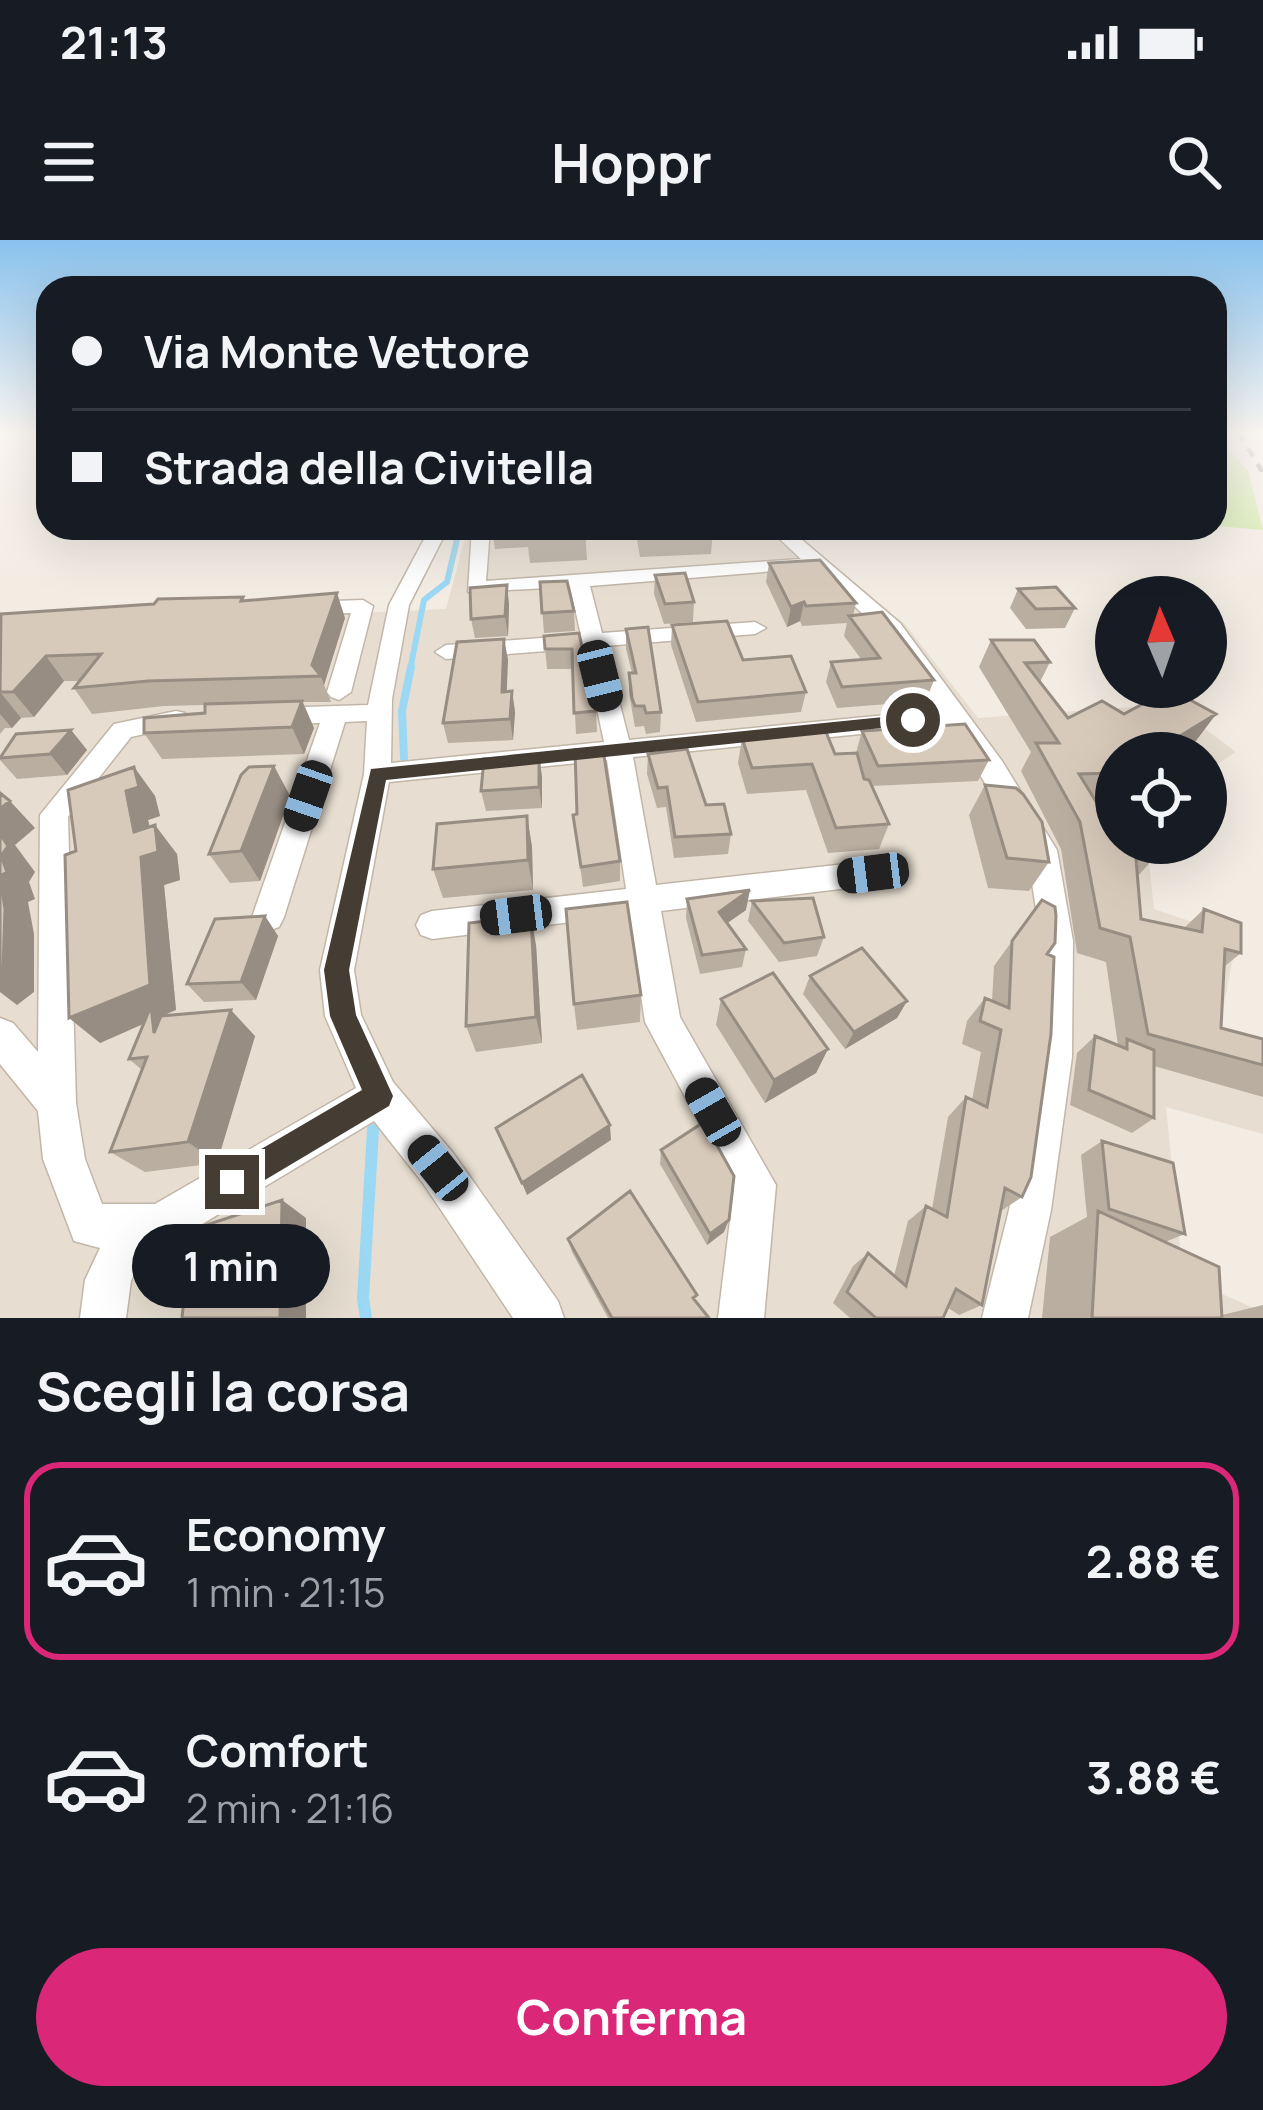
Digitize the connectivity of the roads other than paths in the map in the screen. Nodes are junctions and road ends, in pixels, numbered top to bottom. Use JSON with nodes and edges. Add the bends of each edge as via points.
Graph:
{"nodes":[{"id":1,"x":433,"y":540,"type":"edge"},
{"id":2,"x":480,"y":540,"type":"edge"},
{"id":3,"x":789,"y":540,"type":"edge"},
{"id":4,"x":813,"y":564,"type":"junction"},
{"id":5,"x":579,"y":581,"type":"junction"},
{"id":6,"x":399,"y":604,"type":"junction"},
{"id":7,"x":363,"y":606,"type":"junction"},
{"id":8,"x":272,"y":609,"type":"edge"},
{"id":9,"x":755,"y":628,"type":"dead end"},
{"id":10,"x":591,"y":641,"type":"junction"},
{"id":11,"x":446,"y":652,"type":"dead end"},
{"id":12,"x":337,"y":704,"type":"junction"},
{"id":13,"x":380,"y":713,"type":"junction"},
{"id":14,"x":955,"y":716,"type":"junction"},
{"id":15,"x":249,"y":717,"type":"edge"},
{"id":16,"x":206,"y":718,"type":"edge"},
{"id":17,"x":619,"y":748,"type":"junction"},
{"id":18,"x":377,"y":774,"type":"junction"},
{"id":19,"x":873,"y":873,"type":"dead end"},
{"id":20,"x":641,"y":900,"type":"junction"},
{"id":21,"x":268,"y":917,"type":"edge"},
{"id":22,"x":432,"y":925,"type":"dead end"},
{"id":23,"x":0,"y":1036,"type":"edge"},
{"id":24,"x":379,"y":1096,"type":"junction"},
{"id":25,"x":57,"y":1103,"type":"junction"},
{"id":26,"x":133,"y":1226,"type":"junction"},
{"id":27,"x":103,"y":1318,"type":"edge"},
{"id":28,"x":541,"y":1318,"type":"edge"},
{"id":29,"x":742,"y":1318,"type":"edge"},
{"id":30,"x":1005,"y":1318,"type":"edge"}],
"edges":[{"from":1,"to":6,"type":"street"},
{"from":2,"to":5,"type":"street","via":[[475,588]]},
{"from":3,"to":4,"type":"street"},
{"from":4,"to":5,"type":"street"},
{"from":4,"to":14,"type":"street","via":[[892,628]]},
{"from":5,"to":10,"type":"street"},
{"from":6,"to":7,"type":"street"},
{"from":6,"to":13,"type":"street"},
{"from":7,"to":8,"type":"street"},
{"from":7,"to":12,"type":"street"},
{"from":9,"to":10,"type":"street"},
{"from":10,"to":11,"type":"street"},
{"from":10,"to":17,"type":"street"},
{"from":12,"to":13,"type":"street"},
{"from":12,"to":15,"type":"street"},
{"from":12,"to":21,"type":"street"},
{"from":13,"to":18,"type":"street"},
{"from":14,"to":17,"type":"street"},
{"from":14,"to":30,"type":"street","via":[[1042,850],[1057,941],[1053,1057]]},
{"from":16,"to":25,"type":"street","via":[[123,730],[54,814]]},
{"from":17,"to":18,"type":"street"},
{"from":17,"to":20,"type":"street"},
{"from":18,"to":24,"type":"street","via":[[337,970],[343,1016]]},
{"from":19,"to":20,"type":"street"},
{"from":20,"to":22,"type":"street"},
{"from":20,"to":29,"type":"street","via":[[663,1022],[755,1185]]},
{"from":23,"to":25,"type":"street"},
{"from":24,"to":26,"type":"street","via":[[159,1226]]},
{"from":24,"to":28,"type":"street"},
{"from":25,"to":26,"type":"street","via":[[64,1159],[89,1226]]},
{"from":26,"to":27,"type":"street","via":[[108,1280]]}]}
